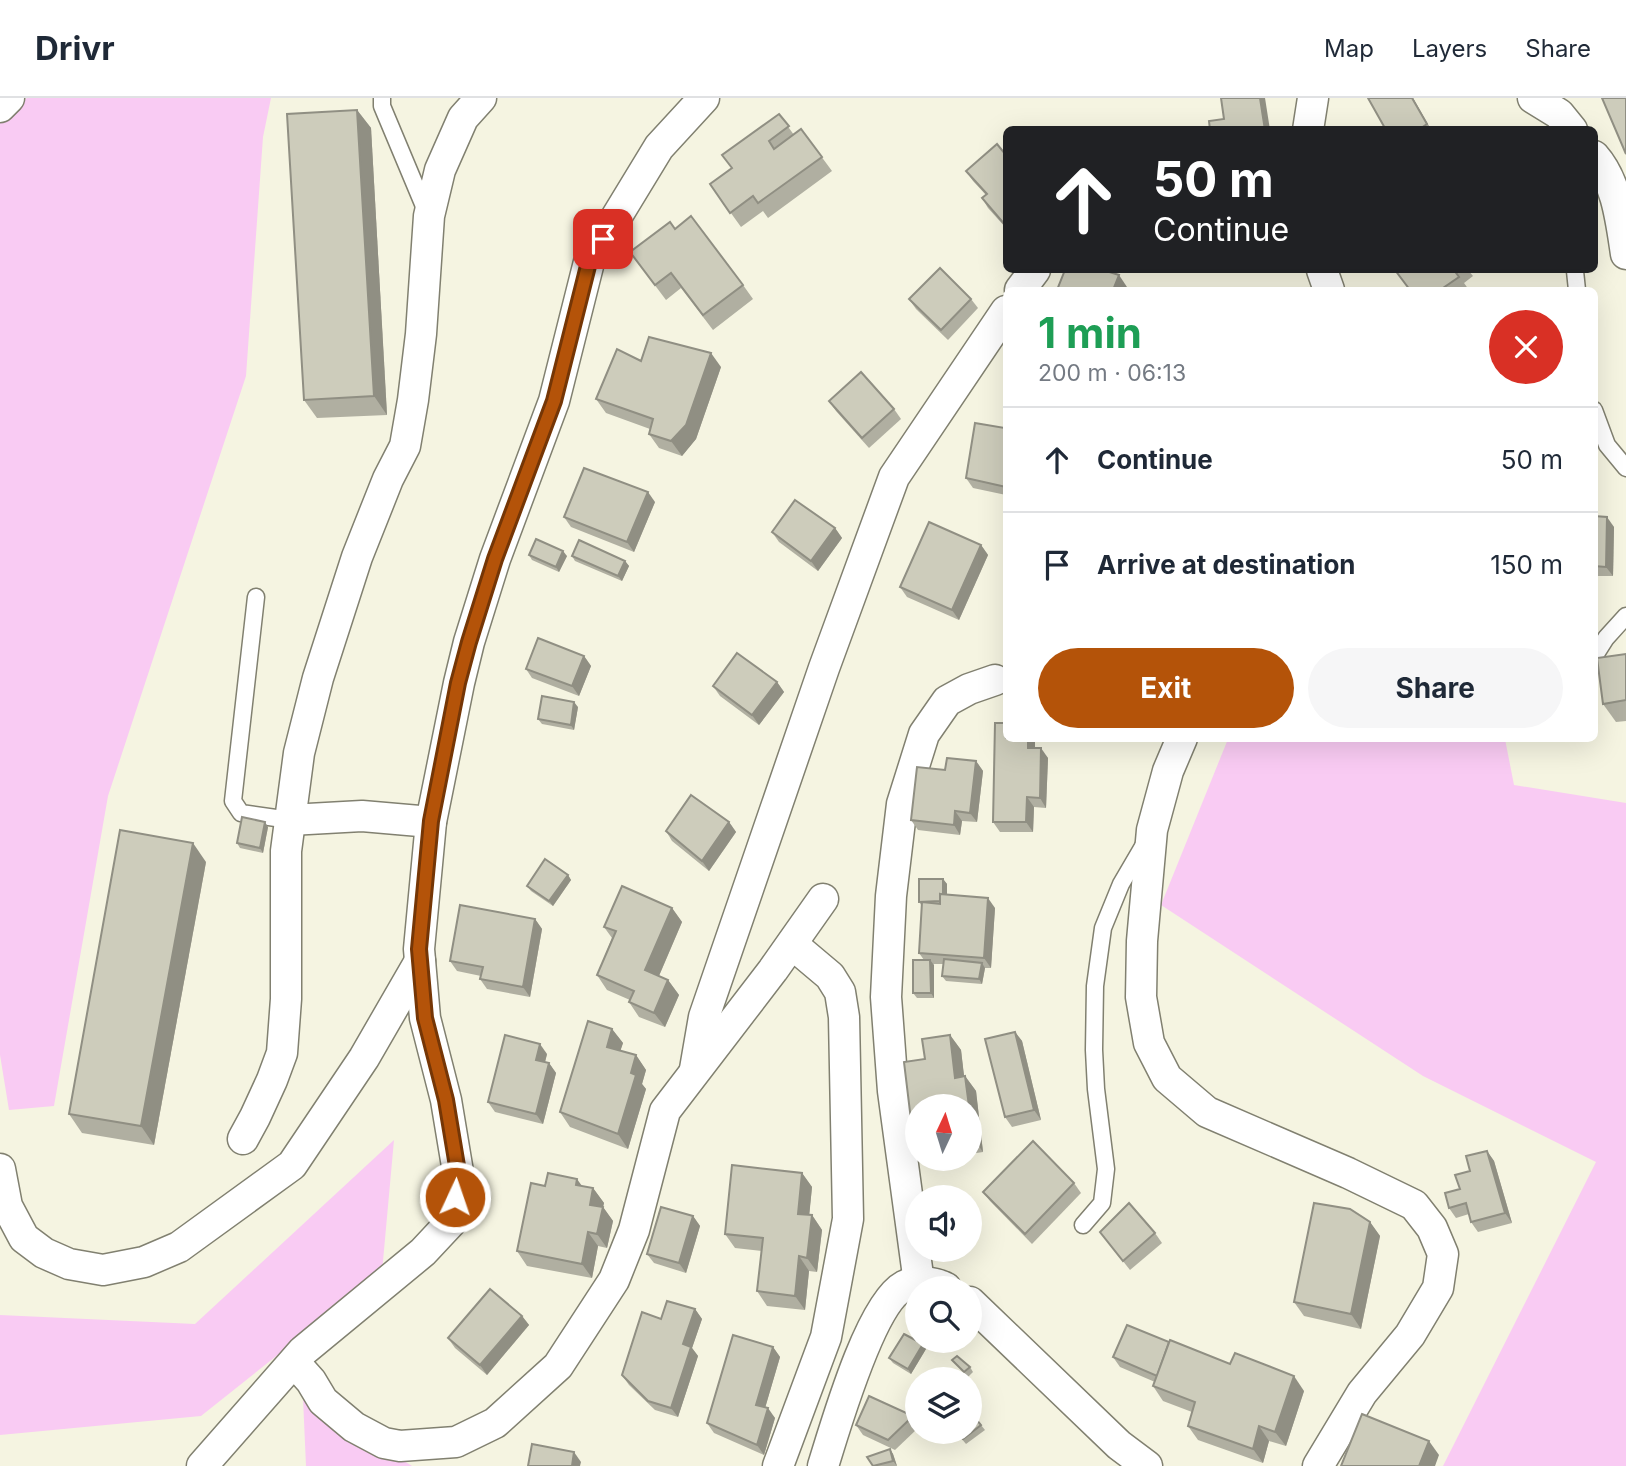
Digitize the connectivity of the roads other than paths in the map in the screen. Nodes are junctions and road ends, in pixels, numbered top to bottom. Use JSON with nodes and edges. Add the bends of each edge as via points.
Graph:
{"nodes":[{"id":1,"x":9,"y":98,"type":"edge"},
{"id":2,"x":382,"y":98,"type":"edge"},
{"id":3,"x":481,"y":98,"type":"edge"},
{"id":4,"x":704,"y":98,"type":"edge"},
{"id":5,"x":1533,"y":98,"type":"edge"},
{"id":6,"x":0,"y":107,"type":"edge"},
{"id":7,"x":1569,"y":126,"type":"edge"},
{"id":8,"x":1598,"y":161,"type":"edge"},
{"id":9,"x":429,"y":216,"type":"junction"},
{"id":10,"x":1626,"y":254,"type":"edge"},
{"id":11,"x":1003,"y":315,"type":"edge"},
{"id":12,"x":1598,"y":420,"type":"edge"},
{"id":13,"x":1626,"y":468,"type":"edge"},
{"id":14,"x":256,"y":597,"type":"dead end"},
{"id":15,"x":1626,"y":616,"type":"edge"},
{"id":16,"x":1598,"y":651,"type":"edge"},
{"id":17,"x":995,"y":680,"type":"dead end"},
{"id":18,"x":1180,"y":742,"type":"edge"},
{"id":19,"x":290,"y":820,"type":"junction"},
{"id":20,"x":431,"y":821,"type":"junction"},
{"id":21,"x":1152,"y":830,"type":"junction"},
{"id":22,"x":823,"y":899,"type":"dead end"},
{"id":23,"x":792,"y":944,"type":"junction"},
{"id":24,"x":420,"y":961,"type":"junction"},
{"id":25,"x":695,"y":1073,"type":"junction"},
{"id":26,"x":243,"y":1139,"type":"dead end"},
{"id":27,"x":0,"y":1169,"type":"edge"},
{"id":28,"x":1083,"y":1225,"type":"dead end"},
{"id":29,"x":930,"y":1276,"type":"edge"},
{"id":30,"x":905,"y":1286,"type":"edge"},
{"id":31,"x":982,"y":1313,"type":"edge"},
{"id":32,"x":294,"y":1362,"type":"junction"},
{"id":33,"x":202,"y":1466,"type":"edge"},
{"id":34,"x":778,"y":1466,"type":"edge"},
{"id":35,"x":823,"y":1466,"type":"edge"},
{"id":36,"x":1147,"y":1466,"type":"edge"},
{"id":37,"x":1318,"y":1466,"type":"edge"}],
"edges":[{"from":1,"to":6,"type":"street"},
{"from":2,"to":9,"type":"lane"},
{"from":3,"to":9,"type":"street","via":[[463,118],[444,160]]},
{"from":4,"to":20,"type":"street","via":[[660,147],[589,262],[554,401],[469,642]]},
{"from":5,"to":7,"type":"street"},
{"from":8,"to":10,"type":"street","via":[[1619,207]]},
{"from":9,"to":19,"type":"street","via":[[421,334],[405,446],[362,546],[318,678],[299,752]]},
{"from":11,"to":25,"type":"street","via":[[894,477],[704,1017]]},
{"from":12,"to":13,"type":"lane","via":[[1608,445]]},
{"from":14,"to":19,"type":"lane","via":[[233,800],[241,813]]},
{"from":15,"to":16,"type":"lane"},
{"from":17,"to":29,"type":"street","via":[[947,701],[924,734],[902,804],[891,897],[886,998],[893,1091]]},
{"from":18,"to":21,"type":"street"},
{"from":19,"to":20,"type":"street","via":[[362,816]]},
{"from":19,"to":26,"type":"street","via":[[282,1053]]},
{"from":20,"to":24,"type":"street"},
{"from":21,"to":28,"type":"lane","via":[[1121,884],[1103,928],[1095,986],[1094,1050],[1106,1169],[1102,1203]]},
{"from":21,"to":37,"type":"street","via":[[1142,997],[1149,1043],[1167,1079],[1207,1112],[1415,1205],[1443,1254],[1438,1288],[1410,1335],[1362,1393]]},
{"from":22,"to":23,"type":"street"},
{"from":23,"to":25,"type":"street"},
{"from":23,"to":34,"type":"street","via":[[830,976],[840,992],[848,1219],[826,1337]]},
{"from":24,"to":27,"type":"street","via":[[364,1058],[292,1165],[179,1247],[144,1262],[103,1270],[69,1264],[24,1238],[7,1206]]},
{"from":24,"to":32,"type":"street","via":[[425,1018],[458,1172],[452,1221],[424,1252]]},
{"from":25,"to":32,"type":"street","via":[[665,1111],[634,1230],[614,1280],[558,1366],[495,1423],[456,1442],[384,1444],[323,1401]]},
{"from":30,"to":35,"type":"street","via":[[887,1302],[867,1338]]},
{"from":31,"to":36,"type":"street"},
{"from":32,"to":33,"type":"street"}]}
